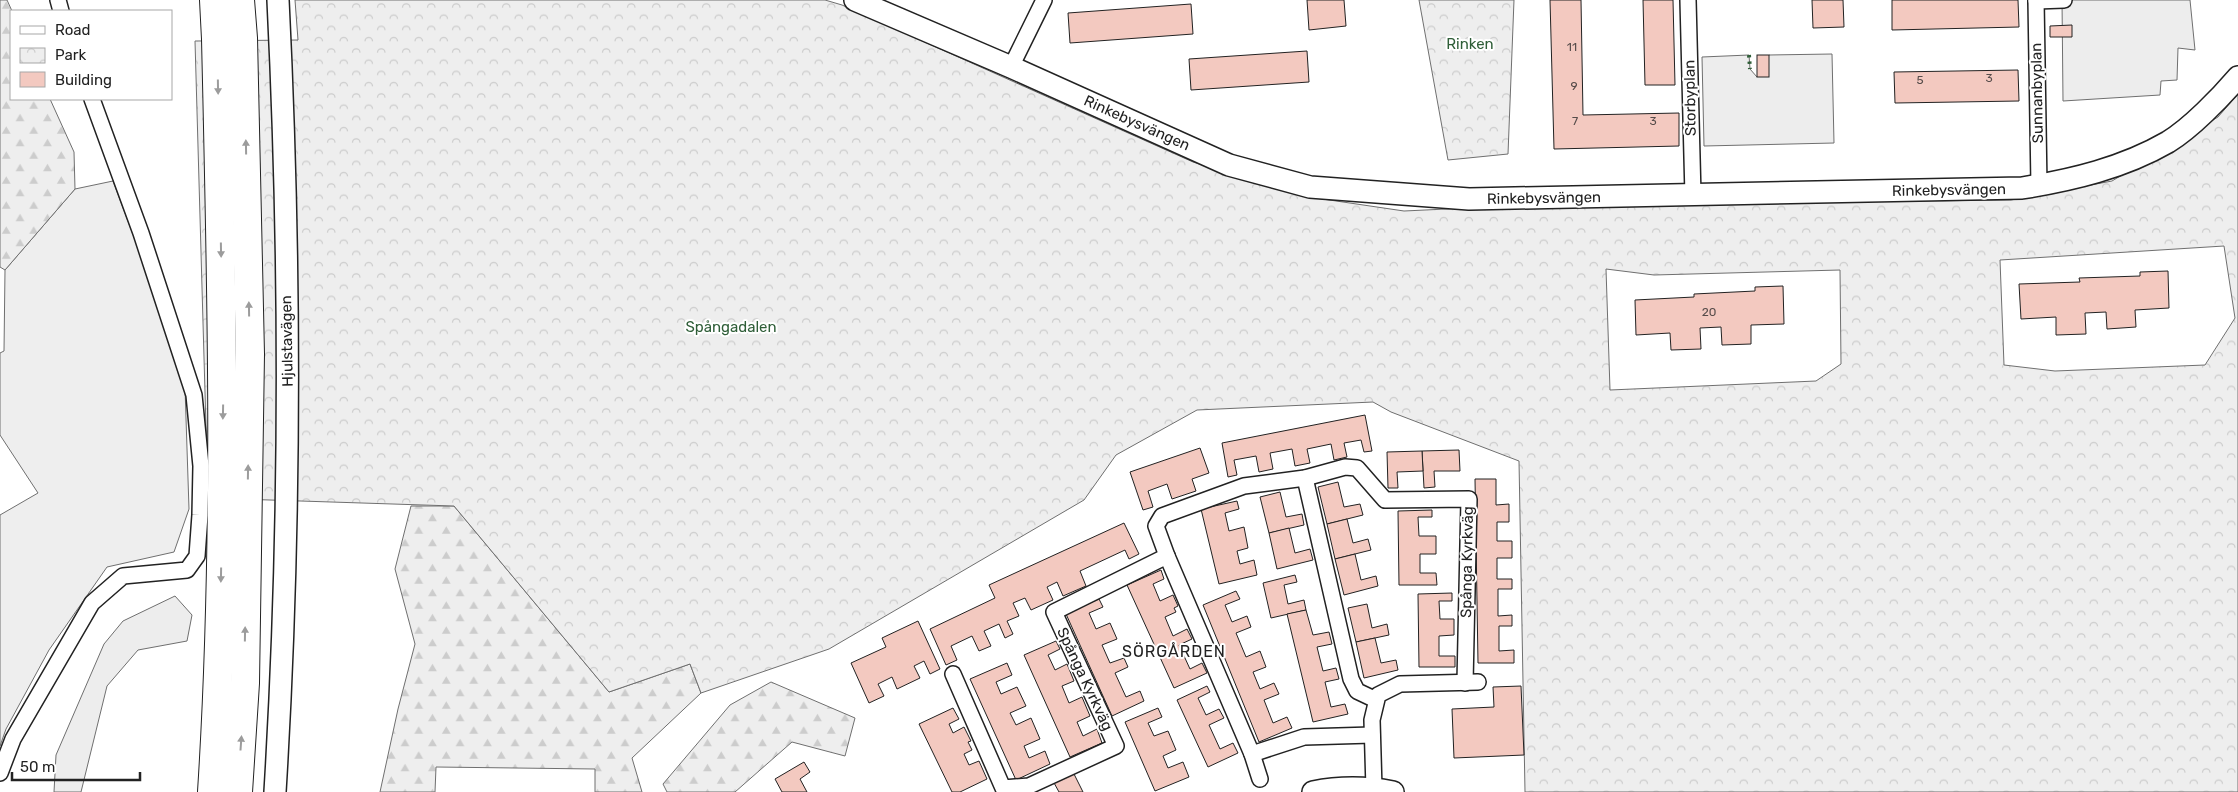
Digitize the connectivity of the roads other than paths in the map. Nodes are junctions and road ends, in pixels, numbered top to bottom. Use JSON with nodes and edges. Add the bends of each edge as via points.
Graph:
{"nodes":[{"id":1,"x":214,"y":0,"type":"edge"},
{"id":2,"x":240,"y":0,"type":"edge"},
{"id":3,"x":278,"y":0,"type":"edge"},
{"id":4,"x":855,"y":0,"type":"edge"},
{"id":5,"x":1044,"y":0,"type":"edge"},
{"id":6,"x":1688,"y":0,"type":"edge"},
{"id":7,"x":2064,"y":0,"type":"edge"},
{"id":8,"x":2036,"y":1,"type":"edge"},
{"id":9,"x":230,"y":38,"type":"junction"},
{"id":10,"x":1011,"y":67,"type":"junction"},
{"id":11,"x":2238,"y":78,"type":"edge"},
{"id":12,"x":92,"y":100,"type":"edge"},
{"id":13,"x":2039,"y":186,"type":"junction"},
{"id":14,"x":1693,"y":196,"type":"junction"},
{"id":15,"x":1305,"y":478,"type":"junction"},
{"id":16,"x":1167,"y":556,"type":"junction"},
{"id":17,"x":953,"y":674,"type":"dead end"},
{"id":18,"x":232,"y":683,"type":"junction"},
{"id":19,"x":282,"y":683,"type":"junction"},
{"id":20,"x":1376,"y":700,"type":"junction"},
{"id":21,"x":1372,"y":735,"type":"junction"},
{"id":22,"x":1252,"y":754,"type":"junction"},
{"id":23,"x":0,"y":773,"type":"edge"},
{"id":24,"x":1260,"y":779,"type":"dead end"},
{"id":25,"x":1030,"y":789,"type":"edge"},
{"id":26,"x":1384,"y":790,"type":"edge"},
{"id":27,"x":212,"y":792,"type":"edge"},
{"id":28,"x":238,"y":792,"type":"edge"},
{"id":29,"x":276,"y":792,"type":"edge"},
{"id":30,"x":285,"y":792,"type":"edge"},
{"id":31,"x":1313,"y":792,"type":"edge"}],
"edges":[{"from":1,"to":9,"type":"highway"},
{"from":2,"to":9,"type":"highway"},
{"from":3,"to":19,"type":"street","name":"Hjulstavägen","via":[[288,352]]},
{"from":4,"to":10,"type":"street","name":"Rinkebysvängen"},
{"from":5,"to":10,"type":"street"},
{"from":6,"to":14,"type":"street","name":"Storbyplan"},
{"from":7,"to":8,"type":"street","name":"Sunnanbyplan"},
{"from":8,"to":13,"type":"street","name":"Sunnanbyplan"},
{"from":9,"to":18,"type":"highway","via":[[250,354]]},
{"from":10,"to":14,"type":"street","name":"Rinkebysvängen","via":[[1228,164],[1310,187],[1469,200]]},
{"from":11,"to":13,"type":"street","name":"Rinkebysvängen","via":[[2219,100],[2168,142],[2108,170]]},
{"from":12,"to":23,"type":"street","via":[[141,233],[194,395],[201,466],[197,556],[187,570],[124,576],[92,603],[13,738]]},
{"from":13,"to":14,"type":"street","name":"Rinkebysvängen"},
{"from":15,"to":16,"type":"street","name":"Spånga Kyrkväg","via":[[1244,486],[1162,516],[1156,526]]},
{"from":15,"to":20,"type":"street","via":[[1352,679],[1357,691]]},
{"from":15,"to":20,"type":"street","name":"Spånga Kyrkväg","via":[[1345,467],[1358,468],[1385,500],[1469,499],[1472,682],[1400,684],[1378,695]]},
{"from":16,"to":22,"type":"street","name":"Spånga Kyrkväg"},
{"from":16,"to":25,"type":"street","name":"Spånga Kyrkväg","via":[[1054,612],[1116,746]]},
{"from":17,"to":25,"type":"street","name":"Spånga Kyrkväg","via":[[1003,788]]},
{"from":18,"to":27,"type":"highway"},
{"from":28,"to":18,"type":"highway","one_way":true},
{"from":19,"to":29,"type":"street","name":"Hjulstavägen"},
{"from":19,"to":30,"type":"street","name":"Hjulstavägen"},
{"from":20,"to":21,"type":"street"},
{"from":21,"to":22,"type":"street","via":[[1304,737]]},
{"from":21,"to":26,"type":"street"},
{"from":22,"to":24,"type":"street","name":"Spånga Kyrkväg"},
{"from":26,"to":31,"type":"street"}]}
